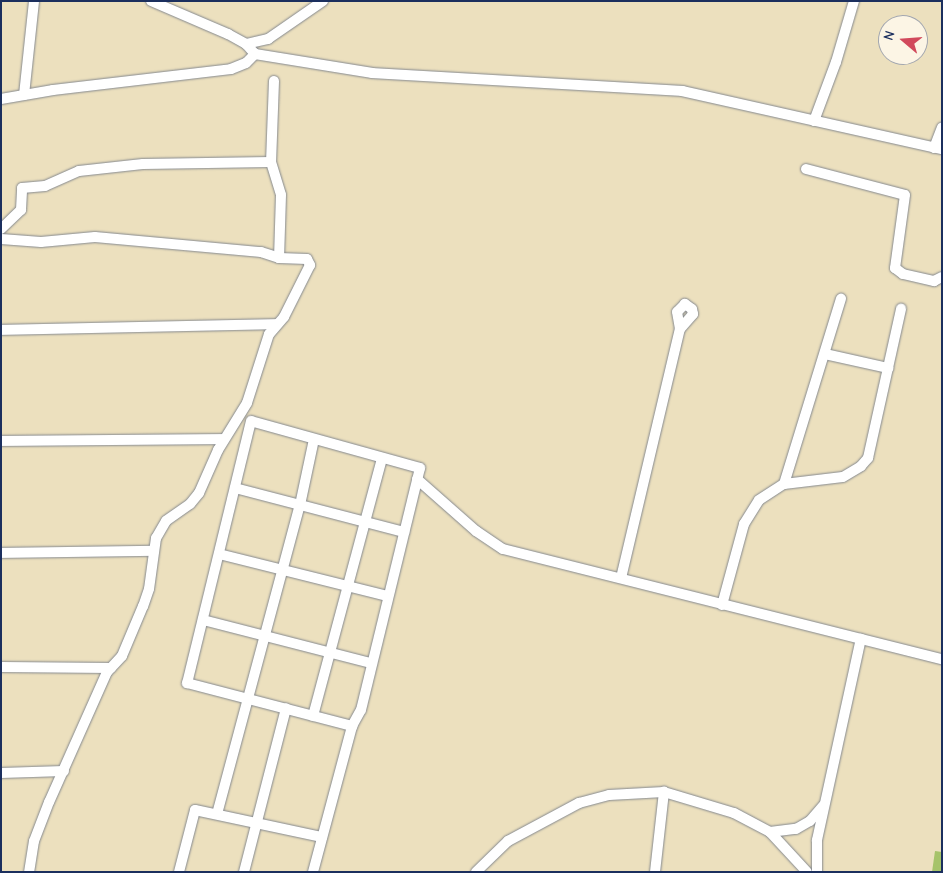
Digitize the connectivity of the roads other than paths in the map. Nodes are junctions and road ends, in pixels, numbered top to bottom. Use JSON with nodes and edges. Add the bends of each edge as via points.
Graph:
{"nodes":[{"id":1,"x":34,"y":1,"type":"edge"},
{"id":2,"x":151,"y":1,"type":"edge"},
{"id":3,"x":323,"y":1,"type":"edge"},
{"id":4,"x":854,"y":1,"type":"edge"},
{"id":5,"x":246,"y":44,"type":"junction"},
{"id":6,"x":255,"y":54,"type":"junction"},
{"id":7,"x":274,"y":81,"type":"dead end"},
{"id":8,"x":24,"y":95,"type":"junction"},
{"id":9,"x":1,"y":99,"type":"edge"},
{"id":10,"x":814,"y":121,"type":"junction"},
{"id":11,"x":942,"y":127,"type":"edge"},
{"id":12,"x":938,"y":148,"type":"edge"},
{"id":13,"x":271,"y":162,"type":"junction"},
{"id":14,"x":806,"y":169,"type":"dead end"},
{"id":15,"x":1,"y":229,"type":"edge"},
{"id":16,"x":1,"y":239,"type":"edge"},
{"id":17,"x":279,"y":258,"type":"junction"},
{"id":18,"x":942,"y":277,"type":"edge"},
{"id":19,"x":841,"y":299,"type":"dead end"},
{"id":20,"x":901,"y":309,"type":"dead end"},
{"id":21,"x":277,"y":324,"type":"junction"},
{"id":22,"x":680,"y":329,"type":"dead end"},
{"id":23,"x":1,"y":330,"type":"edge"},
{"id":24,"x":826,"y":354,"type":"junction"},
{"id":25,"x":888,"y":368,"type":"junction"},
{"id":26,"x":224,"y":439,"type":"junction"},
{"id":27,"x":314,"y":439,"type":"junction"},
{"id":28,"x":1,"y":441,"type":"edge"},
{"id":29,"x":382,"y":458,"type":"junction"},
{"id":30,"x":417,"y":479,"type":"junction"},
{"id":31,"x":784,"y":484,"type":"junction"},
{"id":32,"x":235,"y":488,"type":"junction"},
{"id":33,"x":300,"y":504,"type":"junction"},
{"id":34,"x":365,"y":522,"type":"junction"},
{"id":35,"x":404,"y":532,"type":"junction"},
{"id":36,"x":152,"y":551,"type":"junction"},
{"id":37,"x":1,"y":553,"type":"edge"},
{"id":38,"x":219,"y":554,"type":"junction"},
{"id":39,"x":281,"y":569,"type":"junction"},
{"id":40,"x":621,"y":578,"type":"junction"},
{"id":41,"x":348,"y":586,"type":"junction"},
{"id":42,"x":387,"y":596,"type":"junction"},
{"id":43,"x":722,"y":605,"type":"junction"},
{"id":44,"x":203,"y":620,"type":"junction"},
{"id":45,"x":265,"y":636,"type":"junction"},
{"id":46,"x":861,"y":639,"type":"junction"},
{"id":47,"x":330,"y":652,"type":"junction"},
{"id":48,"x":942,"y":659,"type":"edge"},
{"id":49,"x":371,"y":663,"type":"junction"},
{"id":50,"x":1,"y":667,"type":"edge"},
{"id":51,"x":111,"y":668,"type":"junction"},
{"id":52,"x":247,"y":699,"type":"junction"},
{"id":53,"x":286,"y":708,"type":"junction"},
{"id":54,"x":313,"y":716,"type":"junction"},
{"id":55,"x":352,"y":726,"type":"junction"},
{"id":56,"x":64,"y":771,"type":"junction"},
{"id":57,"x":1,"y":773,"type":"edge"},
{"id":58,"x":664,"y":792,"type":"junction"},
{"id":59,"x":825,"y":804,"type":"junction"},
{"id":60,"x":216,"y":814,"type":"junction"},
{"id":61,"x":257,"y":822,"type":"junction"},
{"id":62,"x":770,"y":832,"type":"junction"},
{"id":63,"x":322,"y":837,"type":"junction"},
{"id":64,"x":29,"y":872,"type":"edge"},
{"id":65,"x":179,"y":872,"type":"edge"},
{"id":66,"x":244,"y":872,"type":"edge"},
{"id":67,"x":314,"y":872,"type":"edge"},
{"id":68,"x":476,"y":872,"type":"edge"},
{"id":69,"x":655,"y":872,"type":"edge"},
{"id":70,"x":807,"y":872,"type":"edge"},
{"id":71,"x":817,"y":872,"type":"edge"}],
"edges":[{"from":1,"to":8,"type":"street"},
{"from":2,"to":5,"type":"street"},
{"from":3,"to":5,"type":"street","via":[[268,39]]},
{"from":4,"to":10,"type":"street"},
{"from":5,"to":6,"type":"street"},
{"from":6,"to":8,"type":"street","via":[[246,63],[231,69]]},
{"from":6,"to":10,"type":"street","via":[[334,69],[388,74],[660,88],[704,94]]},
{"from":7,"to":13,"type":"street"},
{"from":8,"to":9,"type":"street"},
{"from":10,"to":12,"type":"street"},
{"from":11,"to":12,"type":"street"},
{"from":13,"to":15,"type":"street","via":[[143,164],[79,171],[45,186],[22,188],[20,210]]},
{"from":13,"to":17,"type":"street","via":[[281,194]]},
{"from":14,"to":18,"type":"street","via":[[906,196],[895,268],[903,274],[934,281]]},
{"from":16,"to":17,"type":"street","via":[[41,242],[95,236],[261,252]]},
{"from":17,"to":21,"type":"street","via":[[307,259],[310,265],[284,317]]},
{"from":19,"to":24,"type":"street"},
{"from":20,"to":25,"type":"street"},
{"from":21,"to":23,"type":"street"},
{"from":21,"to":26,"type":"street","via":[[269,334],[260,357],[247,403]]},
{"from":22,"to":40,"type":"street"},
{"from":24,"to":25,"type":"street"},
{"from":24,"to":31,"type":"street"},
{"from":25,"to":31,"type":"street","via":[[872,446],[861,466],[830,481]]},
{"from":26,"to":28,"type":"street"},
{"from":26,"to":36,"type":"street","via":[[193,502],[166,521]]},
{"from":27,"to":29,"type":"street"},
{"from":27,"to":32,"type":"street","via":[[251,421]]},
{"from":27,"to":33,"type":"street"},
{"from":29,"to":30,"type":"street","via":[[420,468]]},
{"from":29,"to":34,"type":"street"},
{"from":30,"to":35,"type":"street"},
{"from":30,"to":40,"type":"street","via":[[476,531],[503,549]]},
{"from":31,"to":43,"type":"street","via":[[770,490],[750,511]]},
{"from":32,"to":33,"type":"street"},
{"from":32,"to":38,"type":"street"},
{"from":33,"to":34,"type":"street"},
{"from":33,"to":39,"type":"street"},
{"from":34,"to":35,"type":"street"},
{"from":34,"to":41,"type":"street"},
{"from":35,"to":42,"type":"street"},
{"from":36,"to":37,"type":"street"},
{"from":36,"to":51,"type":"street","via":[[148,589],[122,656]]},
{"from":38,"to":39,"type":"street"},
{"from":38,"to":44,"type":"street"},
{"from":39,"to":41,"type":"street"},
{"from":39,"to":45,"type":"street"},
{"from":40,"to":43,"type":"street"},
{"from":41,"to":42,"type":"street"},
{"from":41,"to":47,"type":"street"},
{"from":42,"to":49,"type":"street"},
{"from":43,"to":46,"type":"street"},
{"from":44,"to":45,"type":"street"},
{"from":44,"to":52,"type":"street","via":[[188,683]]},
{"from":45,"to":47,"type":"street"},
{"from":45,"to":52,"type":"street"},
{"from":46,"to":48,"type":"street"},
{"from":46,"to":59,"type":"street"},
{"from":47,"to":49,"type":"street"},
{"from":47,"to":54,"type":"street"},
{"from":49,"to":55,"type":"street","via":[[361,710]]},
{"from":50,"to":51,"type":"street"},
{"from":51,"to":56,"type":"street"},
{"from":52,"to":53,"type":"street"},
{"from":52,"to":60,"type":"street"},
{"from":53,"to":54,"type":"street"},
{"from":53,"to":61,"type":"street"},
{"from":54,"to":55,"type":"street"},
{"from":55,"to":63,"type":"street"},
{"from":56,"to":57,"type":"street"},
{"from":56,"to":64,"type":"street","via":[[34,841]]},
{"from":58,"to":62,"type":"street","via":[[734,814]]},
{"from":58,"to":68,"type":"street","via":[[609,795],[579,802],[508,841]]},
{"from":58,"to":69,"type":"street"},
{"from":59,"to":62,"type":"street","via":[[810,821],[796,829]]},
{"from":59,"to":71,"type":"street","via":[[817,840]]},
{"from":60,"to":61,"type":"street"},
{"from":60,"to":65,"type":"street","via":[[195,810]]},
{"from":61,"to":63,"type":"street"},
{"from":61,"to":66,"type":"street"},
{"from":62,"to":70,"type":"street"},
{"from":63,"to":67,"type":"street"}]}
